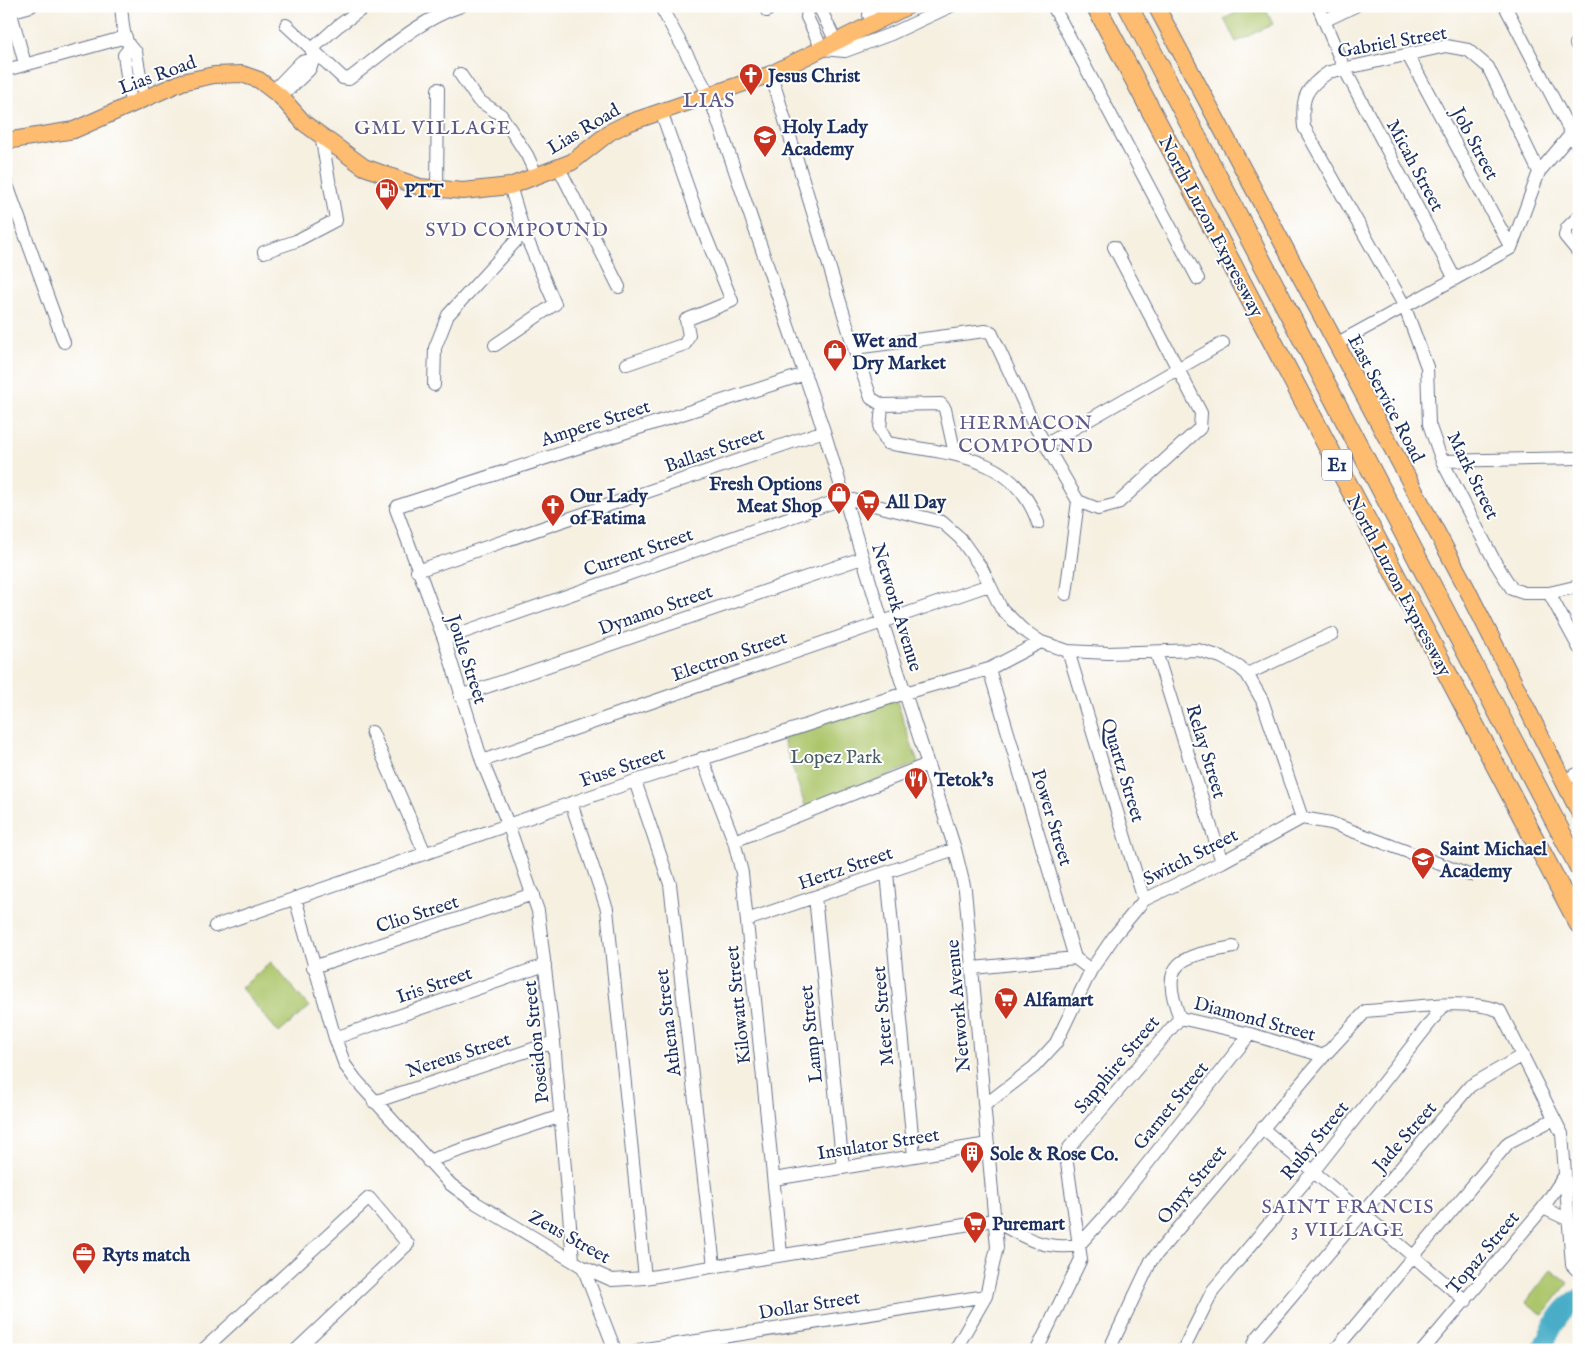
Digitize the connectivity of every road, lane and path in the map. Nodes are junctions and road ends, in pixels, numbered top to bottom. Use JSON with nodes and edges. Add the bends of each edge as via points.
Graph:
{"nodes":[{"id":1,"x":31,"y":6,"type":"edge"},
{"id":2,"x":122,"y":6,"type":"edge"},
{"id":3,"x":462,"y":6,"type":"edge"},
{"id":4,"x":809,"y":6,"type":"edge"},
{"id":5,"x":818,"y":6,"type":"edge"},
{"id":6,"x":874,"y":6,"type":"edge"},
{"id":7,"x":908,"y":6,"type":"edge"},
{"id":8,"x":951,"y":6,"type":"edge"},
{"id":9,"x":1053,"y":6,"type":"edge"},
{"id":10,"x":1096,"y":6,"type":"edge"},
{"id":11,"x":1128,"y":6,"type":"edge"},
{"id":12,"x":1156,"y":6,"type":"edge"},
{"id":13,"x":1318,"y":6,"type":"edge"},
{"id":14,"x":1355,"y":6,"type":"edge"},
{"id":15,"x":1505,"y":6,"type":"edge"},
{"id":16,"x":358,"y":9,"type":"edge"},
{"id":17,"x":662,"y":9,"type":"dead end"},
{"id":18,"x":8,"y":10,"type":"edge"},
{"id":19,"x":1324,"y":21,"type":"junction"},
{"id":20,"x":876,"y":23,"type":"junction"},
{"id":21,"x":286,"y":25,"type":"dead end"},
{"id":22,"x":128,"y":43,"type":"junction"},
{"id":23,"x":829,"y":46,"type":"junction"},
{"id":24,"x":1408,"y":54,"type":"junction"},
{"id":25,"x":313,"y":55,"type":"junction"},
{"id":26,"x":25,"y":64,"type":"junction"},
{"id":27,"x":1344,"y":68,"type":"junction"},
{"id":28,"x":6,"y":70,"type":"edge"},
{"id":29,"x":460,"y":74,"type":"dead end"},
{"id":30,"x":770,"y":74,"type":"junction"},
{"id":31,"x":438,"y":89,"type":"dead end"},
{"id":32,"x":277,"y":94,"type":"junction"},
{"id":33,"x":709,"y":96,"type":"junction"},
{"id":34,"x":138,"y":101,"type":"junction"},
{"id":35,"x":661,"y":111,"type":"junction"},
{"id":36,"x":1575,"y":133,"type":"edge"},
{"id":37,"x":321,"y":135,"type":"junction"},
{"id":38,"x":6,"y":141,"type":"edge"},
{"id":39,"x":1579,"y":148,"type":"edge"},
{"id":40,"x":559,"y":168,"type":"junction"},
{"id":41,"x":1539,"y":172,"type":"junction"},
{"id":42,"x":537,"y":177,"type":"junction"},
{"id":43,"x":6,"y":182,"type":"edge"},
{"id":44,"x":510,"y":186,"type":"junction"},
{"id":45,"x":437,"y":190,"type":"junction"},
{"id":46,"x":1579,"y":216,"type":"edge"},
{"id":47,"x":524,"y":232,"type":"junction"},
{"id":48,"x":1114,"y":247,"type":"dead end"},
{"id":49,"x":1511,"y":248,"type":"junction"},
{"id":50,"x":264,"y":252,"type":"dead end"},
{"id":51,"x":1579,"y":253,"type":"edge"},
{"id":52,"x":1198,"y":279,"type":"dead end"},
{"id":53,"x":1455,"y":279,"type":"junction"},
{"id":54,"x":619,"y":288,"type":"dead end"},
{"id":55,"x":1404,"y":305,"type":"junction"},
{"id":56,"x":64,"y":342,"type":"dead end"},
{"id":57,"x":1223,"y":343,"type":"dead end"},
{"id":58,"x":1336,"y":344,"type":"junction"},
{"id":59,"x":495,"y":345,"type":"dead end"},
{"id":60,"x":854,"y":348,"type":"junction"},
{"id":61,"x":627,"y":364,"type":"dead end"},
{"id":62,"x":1176,"y":369,"type":"junction"},
{"id":63,"x":805,"y":374,"type":"junction"},
{"id":64,"x":434,"y":384,"type":"dead end"},
{"id":65,"x":882,"y":405,"type":"junction"},
{"id":66,"x":824,"y":431,"type":"junction"},
{"id":67,"x":1045,"y":445,"type":"junction"},
{"id":68,"x":955,"y":454,"type":"junction"},
{"id":69,"x":1579,"y":458,"type":"edge"},
{"id":70,"x":1442,"y":461,"type":"junction"},
{"id":71,"x":845,"y":498,"type":"junction"},
{"id":72,"x":1078,"y":501,"type":"junction"},
{"id":73,"x":398,"y":506,"type":"joint"},
{"id":74,"x":1038,"y":523,"type":"dead end"},
{"id":75,"x":862,"y":558,"type":"junction"},
{"id":76,"x":417,"y":571,"type":"junction"},
{"id":77,"x":989,"y":585,"type":"junction"},
{"id":78,"x":1579,"y":586,"type":"edge"},
{"id":79,"x":1549,"y":592,"type":"junction"},
{"id":80,"x":1066,"y":594,"type":"dead end"},
{"id":81,"x":882,"y":621,"type":"junction"},
{"id":82,"x":1332,"y":634,"type":"dead end"},
{"id":83,"x":444,"y":639,"type":"junction"},
{"id":84,"x":1041,"y":642,"type":"junction"},
{"id":85,"x":1579,"y":648,"type":"edge"},
{"id":86,"x":1068,"y":651,"type":"junction"},
{"id":87,"x":1156,"y":652,"type":"junction"},
{"id":88,"x":989,"y":669,"type":"junction"},
{"id":89,"x":1247,"y":674,"type":"junction"},
{"id":90,"x":905,"y":693,"type":"junction"},
{"id":91,"x":460,"y":696,"type":"junction"},
{"id":92,"x":372,"y":732,"type":"dead end"},
{"id":93,"x":702,"y":758,"type":"junction"},
{"id":94,"x":482,"y":761,"type":"junction"},
{"id":95,"x":928,"y":764,"type":"junction"},
{"id":96,"x":1579,"y":773,"type":"edge"},
{"id":97,"x":635,"y":781,"type":"junction"},
{"id":98,"x":1570,"y":788,"type":"edge"},
{"id":99,"x":571,"y":803,"type":"junction"},
{"id":100,"x":1579,"y":812,"type":"edge"},
{"id":101,"x":1302,"y":818,"type":"junction"},
{"id":102,"x":508,"y":824,"type":"junction"},
{"id":103,"x":734,"y":841,"type":"junction"},
{"id":104,"x":955,"y":850,"type":"junction"},
{"id":105,"x":425,"y":853,"type":"junction"},
{"id":106,"x":1222,"y":862,"type":"junction"},
{"id":107,"x":1579,"y":867,"type":"edge"},
{"id":108,"x":887,"y":873,"type":"junction"},
{"id":109,"x":1469,"y":875,"type":"dead end"},
{"id":110,"x":533,"y":894,"type":"junction"},
{"id":111,"x":815,"y":897,"type":"junction"},
{"id":112,"x":295,"y":898,"type":"junction"},
{"id":113,"x":1144,"y":900,"type":"junction"},
{"id":114,"x":747,"y":920,"type":"junction"},
{"id":115,"x":1579,"y":924,"type":"edge"},
{"id":116,"x":215,"y":926,"type":"dead end"},
{"id":117,"x":1233,"y":948,"type":"dead end"},
{"id":118,"x":1075,"y":958,"type":"junction"},
{"id":119,"x":546,"y":965,"type":"junction"},
{"id":120,"x":313,"y":967,"type":"junction"},
{"id":121,"x":973,"y":968,"type":"junction"},
{"id":122,"x":1091,"y":970,"type":"junction"},
{"id":123,"x":1444,"y":1005,"type":"junction"},
{"id":124,"x":1180,"y":1018,"type":"junction"},
{"id":125,"x":1250,"y":1034,"type":"junction"},
{"id":126,"x":335,"y":1038,"type":"junction"},
{"id":127,"x":554,"y":1042,"type":"junction"},
{"id":128,"x":1523,"y":1055,"type":"junction"},
{"id":129,"x":1324,"y":1056,"type":"junction"},
{"id":130,"x":374,"y":1102,"type":"junction"},
{"id":131,"x":985,"y":1105,"type":"junction"},
{"id":132,"x":561,"y":1116,"type":"junction"},
{"id":133,"x":1554,"y":1119,"type":"junction"},
{"id":134,"x":1262,"y":1128,"type":"junction"},
{"id":135,"x":988,"y":1144,"type":"junction"},
{"id":136,"x":914,"y":1156,"type":"junction"},
{"id":137,"x":428,"y":1161,"type":"junction"},
{"id":138,"x":843,"y":1168,"type":"junction"},
{"id":139,"x":1314,"y":1172,"type":"junction"},
{"id":140,"x":1565,"y":1175,"type":"junction"},
{"id":141,"x":774,"y":1180,"type":"junction"},
{"id":142,"x":1543,"y":1208,"type":"junction"},
{"id":143,"x":1363,"y":1212,"type":"junction"},
{"id":144,"x":994,"y":1220,"type":"junction"},
{"id":145,"x":1569,"y":1220,"type":"junction"},
{"id":146,"x":1079,"y":1245,"type":"junction"},
{"id":147,"x":781,"y":1254,"type":"junction"},
{"id":148,"x":1414,"y":1255,"type":"junction"},
{"id":149,"x":578,"y":1264,"type":"junction"},
{"id":150,"x":714,"y":1266,"type":"junction"},
{"id":151,"x":1579,"y":1272,"type":"edge"},
{"id":152,"x":645,"y":1278,"type":"junction"},
{"id":153,"x":986,"y":1296,"type":"junction"},
{"id":154,"x":1466,"y":1301,"type":"junction"},
{"id":155,"x":203,"y":1350,"type":"edge"},
{"id":156,"x":296,"y":1350,"type":"edge"},
{"id":157,"x":615,"y":1350,"type":"edge"},
{"id":158,"x":639,"y":1350,"type":"edge"},
{"id":159,"x":955,"y":1350,"type":"edge"},
{"id":160,"x":1037,"y":1350,"type":"edge"},
{"id":161,"x":1109,"y":1350,"type":"edge"},
{"id":162,"x":1183,"y":1350,"type":"edge"},
{"id":163,"x":1252,"y":1350,"type":"edge"},
{"id":164,"x":1335,"y":1350,"type":"edge"},
{"id":165,"x":1423,"y":1350,"type":"edge"}],
"edges":[{"from":1,"to":18,"type":"street"},
{"from":2,"to":22,"type":"street"},
{"from":3,"to":25,"type":"street","via":[[438,14],[387,48],[349,80]]},
{"from":4,"to":23,"type":"street","via":[[807,17]]},
{"from":5,"to":23,"type":"street"},
{"from":6,"to":20,"type":"street","via":[[869,15]]},
{"from":7,"to":20,"type":"main road","name":"Lias Road"},
{"from":8,"to":23,"type":"street","via":[[891,34],[844,51]]},
{"from":9,"to":52,"type":"street"},
{"from":10,"to":115,"type":"highway","name":"North Luzon Expressway","number":"E1"},
{"from":11,"to":107,"type":"highway","name":"North Luzon Expressway","number":"E1"},
{"from":12,"to":58,"type":"main road","name":"East Service Road"},
{"from":13,"to":19,"type":"street","name":"Micah Street"},
{"from":14,"to":19,"type":"street"},
{"from":15,"to":36,"type":"street"},
{"from":16,"to":25,"type":"street"},
{"from":17,"to":33,"type":"street","name":"Network Avenue"},
{"from":18,"to":26,"type":"street"},
{"from":19,"to":27,"type":"street","name":"Micah Street"},
{"from":20,"to":23,"type":"main road","name":"Lias Road"},
{"from":21,"to":25,"type":"street"},
{"from":22,"to":26,"type":"street"},
{"from":22,"to":34,"type":"street","via":[[124,55]]},
{"from":23,"to":30,"type":"main road","name":"Lias Road"},
{"from":24,"to":27,"type":"street","name":"Gabriel Street"},
{"from":24,"to":41,"type":"street","name":"Gabriel Street","via":[[1446,46],[1461,48],[1488,67]]},
{"from":24,"to":49,"type":"street","name":"Job Street"},
{"from":25,"to":32,"type":"street","via":[[301,62]]},
{"from":26,"to":28,"type":"street"},
{"from":27,"to":53,"type":"street","name":"Micah Street"},
{"from":27,"to":55,"type":"street","name":"Gabriel Street","via":[[1329,72],[1313,83],[1302,106],[1304,127]]},
{"from":29,"to":42,"type":"street","via":[[478,100],[501,115]]},
{"from":30,"to":33,"type":"main road","name":"Lias Road"},
{"from":30,"to":60,"type":"street"},
{"from":31,"to":45,"type":"street"},
{"from":32,"to":34,"type":"main road","name":"Lias Road","via":[[259,80],[242,74],[214,75],[182,82]]},
{"from":32,"to":37,"type":"main road","name":"Lias Road","via":[[304,123]]},
{"from":33,"to":35,"type":"main road","name":"Lias Road"},
{"from":33,"to":63,"type":"street","name":"Network Avenue"},
{"from":34,"to":38,"type":"main road","name":"Lias Road","via":[[74,130]]},
{"from":35,"to":40,"type":"main road","name":"Lias Road","via":[[610,132],[572,162]]},
{"from":35,"to":61,"type":"street","via":[[732,301],[686,320],[689,335],[685,344]]},
{"from":36,"to":39,"type":"street"},
{"from":36,"to":41,"type":"street"},
{"from":37,"to":45,"type":"main road","name":"Lias Road","via":[[364,167]]},
{"from":37,"to":50,"type":"street","via":[[336,220],[296,241]]},
{"from":40,"to":42,"type":"main road","name":"Lias Road"},
{"from":40,"to":54,"type":"street"},
{"from":41,"to":49,"type":"street"},
{"from":42,"to":44,"type":"main road","name":"Lias Road"},
{"from":43,"to":56,"type":"street"},
{"from":44,"to":45,"type":"main road","name":"Lias Road"},
{"from":44,"to":47,"type":"street"},
{"from":46,"to":51,"type":"street","via":[[1567,228],[1565,236]]},
{"from":47,"to":59,"type":"street","via":[[555,304]]},
{"from":47,"to":64,"type":"street","via":[[448,315],[435,348]]},
{"from":48,"to":62,"type":"street"},
{"from":49,"to":53,"type":"street"},
{"from":53,"to":55,"type":"street"},
{"from":55,"to":58,"type":"street"},
{"from":55,"to":70,"type":"street","name":"Mark Street","via":[[1427,367],[1429,424]]},
{"from":57,"to":62,"type":"street"},
{"from":58,"to":98,"type":"main road","name":"East Service Road"},
{"from":60,"to":65,"type":"street","via":[[871,398]]},
{"from":60,"to":67,"type":"street","via":[[991,332]]},
{"from":62,"to":67,"type":"street"},
{"from":62,"to":72,"type":"street","via":[[1201,413],[1200,428],[1117,504],[1098,508]]},
{"from":63,"to":66,"type":"street","name":"Network Avenue"},
{"from":63,"to":73,"type":"street","name":"Ampere Street"},
{"from":65,"to":68,"type":"street","via":[[880,429],[888,443]]},
{"from":65,"to":68,"type":"street","via":[[941,404]]},
{"from":66,"to":71,"type":"street","name":"Network Avenue"},
{"from":66,"to":76,"type":"street","name":"Ballast Street"},
{"from":67,"to":72,"type":"street"},
{"from":68,"to":74,"type":"street","via":[[979,461],[1002,473],[1032,504]]},
{"from":69,"to":70,"type":"street"},
{"from":70,"to":79,"type":"street","name":"Mark Street","via":[[1494,562],[1512,589],[1524,593]]},
{"from":71,"to":75,"type":"street","name":"Network Avenue"},
{"from":71,"to":77,"type":"street","via":[[942,522],[960,538]]},
{"from":71,"to":83,"type":"street","name":"Current Street"},
{"from":72,"to":80,"type":"street"},
{"from":73,"to":76,"type":"street","name":"Joule Street","via":[[395,514]]},
{"from":75,"to":81,"type":"street","name":"Network Avenue"},
{"from":75,"to":91,"type":"street","name":"Dynamo Street"},
{"from":76,"to":83,"type":"street","name":"Joule Street"},
{"from":77,"to":81,"type":"street","name":"Electron Street"},
{"from":77,"to":84,"type":"street","via":[[1001,608]]},
{"from":78,"to":79,"type":"street","name":"Mark Street"},
{"from":79,"to":85,"type":"street"},
{"from":81,"to":90,"type":"street","name":"Network Avenue"},
{"from":81,"to":94,"type":"street","name":"Electron Street"},
{"from":82,"to":89,"type":"street"},
{"from":83,"to":91,"type":"street","name":"Joule Street"},
{"from":84,"to":86,"type":"street"},
{"from":84,"to":88,"type":"street","name":"Fuse Street"},
{"from":86,"to":87,"type":"street"},
{"from":86,"to":113,"type":"street","name":"Quartz Street"},
{"from":87,"to":89,"type":"street","via":[[1198,650],[1221,657]]},
{"from":87,"to":106,"type":"street","name":"Relay Street"},
{"from":88,"to":90,"type":"street","name":"Fuse Street"},
{"from":88,"to":118,"type":"street","name":"Power Street"},
{"from":89,"to":101,"type":"street","via":[[1262,700]]},
{"from":90,"to":93,"type":"street","name":"Fuse Street"},
{"from":90,"to":95,"type":"street","name":"Network Avenue"},
{"from":91,"to":94,"type":"street","name":"Joule Street"},
{"from":92,"to":105,"type":"street"},
{"from":93,"to":97,"type":"street","name":"Fuse Street"},
{"from":93,"to":103,"type":"street","name":"Kilowatt Street"},
{"from":94,"to":102,"type":"street","name":"Joule Street"},
{"from":95,"to":103,"type":"street"},
{"from":95,"to":104,"type":"street","name":"Network Avenue"},
{"from":96,"to":98,"type":"street"},
{"from":97,"to":99,"type":"street","name":"Fuse Street"},
{"from":97,"to":150,"type":"street","name":"Athena Street","via":[[670,884]]},
{"from":98,"to":100,"type":"main road","name":"East Service Road"},
{"from":99,"to":102,"type":"street","name":"Fuse Street"},
{"from":99,"to":152,"type":"street","via":[[607,909]]},
{"from":101,"to":106,"type":"street","name":"Switch Street"},
{"from":101,"to":109,"type":"street","via":[[1331,823]]},
{"from":102,"to":105,"type":"street","name":"Fuse Street"},
{"from":102,"to":110,"type":"street","name":"Poseidon Street"},
{"from":103,"to":114,"type":"street","name":"Kilowatt Street","via":[[742,873]]},
{"from":104,"to":108,"type":"street","name":"Hertz Street"},
{"from":104,"to":121,"type":"street","name":"Network Avenue","via":[[965,890]]},
{"from":105,"to":112,"type":"street","name":"Fuse Street"},
{"from":106,"to":113,"type":"street","name":"Switch Street"},
{"from":108,"to":111,"type":"street","name":"Hertz Street"},
{"from":108,"to":136,"type":"street","name":"Meter Street"},
{"from":110,"to":119,"type":"street","name":"Poseidon Street"},
{"from":110,"to":120,"type":"street","name":"Clio Street"},
{"from":111,"to":114,"type":"street","name":"Hertz Street"},
{"from":111,"to":138,"type":"street","name":"Lamp Street"},
{"from":112,"to":116,"type":"street","name":"Fuse Street"},
{"from":112,"to":120,"type":"street","name":"Zeus Street"},
{"from":113,"to":122,"type":"street","name":"Switch Street"},
{"from":114,"to":141,"type":"street","name":"Kilowatt Street"},
{"from":117,"to":124,"type":"street","name":"Sapphire Street","via":[[1184,960],[1174,970],[1171,996]]},
{"from":118,"to":121,"type":"street"},
{"from":118,"to":122,"type":"street"},
{"from":119,"to":126,"type":"street","name":"Iris Street"},
{"from":119,"to":127,"type":"street","name":"Poseidon Street"},
{"from":120,"to":126,"type":"street","name":"Zeus Street"},
{"from":121,"to":131,"type":"street","name":"Network Avenue"},
{"from":122,"to":131,"type":"street","name":"Switch Street","via":[[1056,1043],[1034,1067]]},
{"from":123,"to":128,"type":"street","name":"Diamond Street","via":[[1487,1005],[1500,1011]]},
{"from":123,"to":129,"type":"street","name":"Diamond Street","via":[[1366,1011]]},
{"from":123,"to":139,"type":"street","name":"Ruby Street"},
{"from":124,"to":125,"type":"street","name":"Diamond Street"},
{"from":124,"to":146,"type":"street","name":"Sapphire Street","via":[[1068,1149],[1067,1163]]},
{"from":125,"to":129,"type":"street","name":"Diamond Street"},
{"from":125,"to":146,"type":"street","name":"Garnet Street"},
{"from":126,"to":130,"type":"street","name":"Zeus Street","via":[[345,1065]]},
{"from":127,"to":130,"type":"street","name":"Nereus Street"},
{"from":127,"to":132,"type":"street","name":"Poseidon Street"},
{"from":128,"to":133,"type":"street","name":"Diamond Street"},
{"from":128,"to":143,"type":"street","name":"Jade Street","via":[[1470,1086]]},
{"from":129,"to":134,"type":"street","name":"Onyx Street"},
{"from":130,"to":137,"type":"street","name":"Zeus Street"},
{"from":131,"to":135,"type":"street","name":"Network Avenue"},
{"from":132,"to":137,"type":"street"},
{"from":132,"to":149,"type":"street","name":"Poseidon Street"},
{"from":133,"to":140,"type":"street","name":"Diamond Street","via":[[1562,1134]]},
{"from":133,"to":148,"type":"street","via":[[1509,1142]]},
{"from":134,"to":139,"type":"street"},
{"from":134,"to":161,"type":"street","name":"Onyx Street","via":[[1151,1261]]},
{"from":135,"to":136,"type":"street","name":"Insulator Street"},
{"from":135,"to":144,"type":"street","name":"Network Avenue"},
{"from":136,"to":138,"type":"street","name":"Insulator Street"},
{"from":137,"to":149,"type":"street","name":"Zeus Street","via":[[450,1184],[476,1203]]},
{"from":138,"to":141,"type":"street","name":"Insulator Street"},
{"from":139,"to":143,"type":"street"},
{"from":139,"to":162,"type":"street","name":"Ruby Street","via":[[1212,1290]]},
{"from":140,"to":142,"type":"street","name":"Topaz Street"},
{"from":140,"to":145,"type":"street","name":"Diamond Street"},
{"from":141,"to":147,"type":"street","name":"Kilowatt Street"},
{"from":142,"to":145,"type":"street"},
{"from":142,"to":154,"type":"street","name":"Topaz Street"},
{"from":143,"to":148,"type":"street"},
{"from":143,"to":163,"type":"street","name":"Jade Street","via":[[1256,1339]]},
{"from":144,"to":146,"type":"street","via":[[1036,1244]]},
{"from":144,"to":147,"type":"street","name":"Zeus Street"},
{"from":144,"to":153,"type":"street","name":"Network Avenue","via":[[997,1247]]},
{"from":145,"to":151,"type":"street","name":"Diamond Street","via":[[1572,1265]]},
{"from":146,"to":160,"type":"street","via":[[1081,1259]]},
{"from":147,"to":150,"type":"street","name":"Zeus Street"},
{"from":148,"to":154,"type":"street"},
{"from":148,"to":164,"type":"street"},
{"from":149,"to":152,"type":"street","name":"Zeus Street","via":[[612,1280]]},
{"from":149,"to":157,"type":"street","name":"Poseidon Street"},
{"from":150,"to":152,"type":"street","name":"Zeus Street"},
{"from":153,"to":158,"type":"street","name":"Dollar Street"},
{"from":153,"to":159,"type":"street","name":"Network Avenue"},
{"from":154,"to":165,"type":"street","name":"Topaz Street"},
{"from":155,"to":156,"type":"street","via":[[369,1198],[408,1244]]}]}
